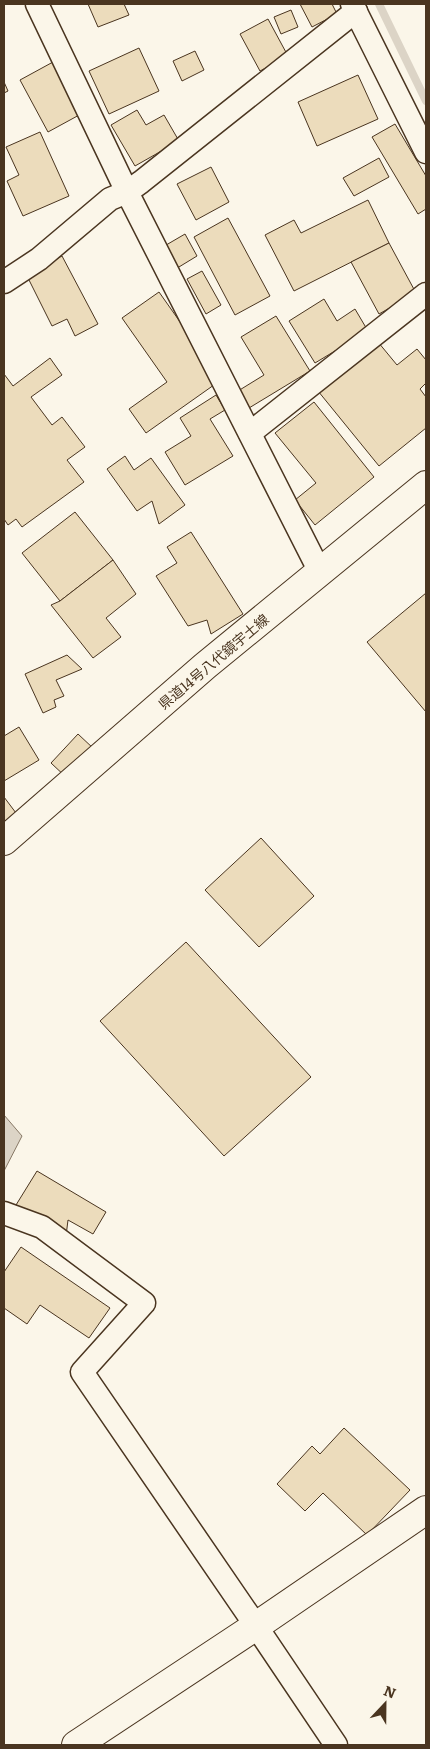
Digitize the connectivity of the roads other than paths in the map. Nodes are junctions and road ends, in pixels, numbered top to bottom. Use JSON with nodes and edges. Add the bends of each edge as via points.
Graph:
{"nodes":[{"id":1,"x":37,"y":4,"type":"edge"},
{"id":2,"x":354,"y":7,"type":"edge"},
{"id":3,"x":426,"y":152,"type":"edge"},
{"id":4,"x":128,"y":192,"type":"junction"},
{"id":5,"x":4,"y":282,"type":"edge"},
{"id":6,"x":426,"y":294,"type":"edge"},
{"id":7,"x":250,"y":433,"type":"junction"},
{"id":8,"x":426,"y":485,"type":"edge"},
{"id":9,"x":320,"y":572,"type":"junction"},
{"id":10,"x":4,"y":841,"type":"edge"},
{"id":11,"x":4,"y":1213,"type":"edge"},
{"id":12,"x":426,"y":1510,"type":"edge"},
{"id":13,"x":256,"y":1626,"type":"junction"},
{"id":14,"x":76,"y":1745,"type":"edge"},
{"id":15,"x":336,"y":1745,"type":"edge"}],
"edges":[{"from":1,"to":4,"type":"street"},
{"from":2,"to":3,"type":"street"},
{"from":2,"to":4,"type":"street"},
{"from":4,"to":5,"type":"street","via":[[110,199],[39,259]]},
{"from":4,"to":7,"type":"street"},
{"from":6,"to":7,"type":"street"},
{"from":7,"to":9,"type":"street"},
{"from":8,"to":9,"type":"main road","name":"県道14号八代鏡宇土線"},
{"from":9,"to":10,"type":"main road","name":"県道14号八代鏡宇土線","via":[[205,666]]},
{"from":11,"to":13,"type":"street","via":[[42,1228],[144,1303],[82,1372]]},
{"from":12,"to":13,"type":"main road"},
{"from":13,"to":14,"type":"main road"},
{"from":13,"to":15,"type":"street"}]}
